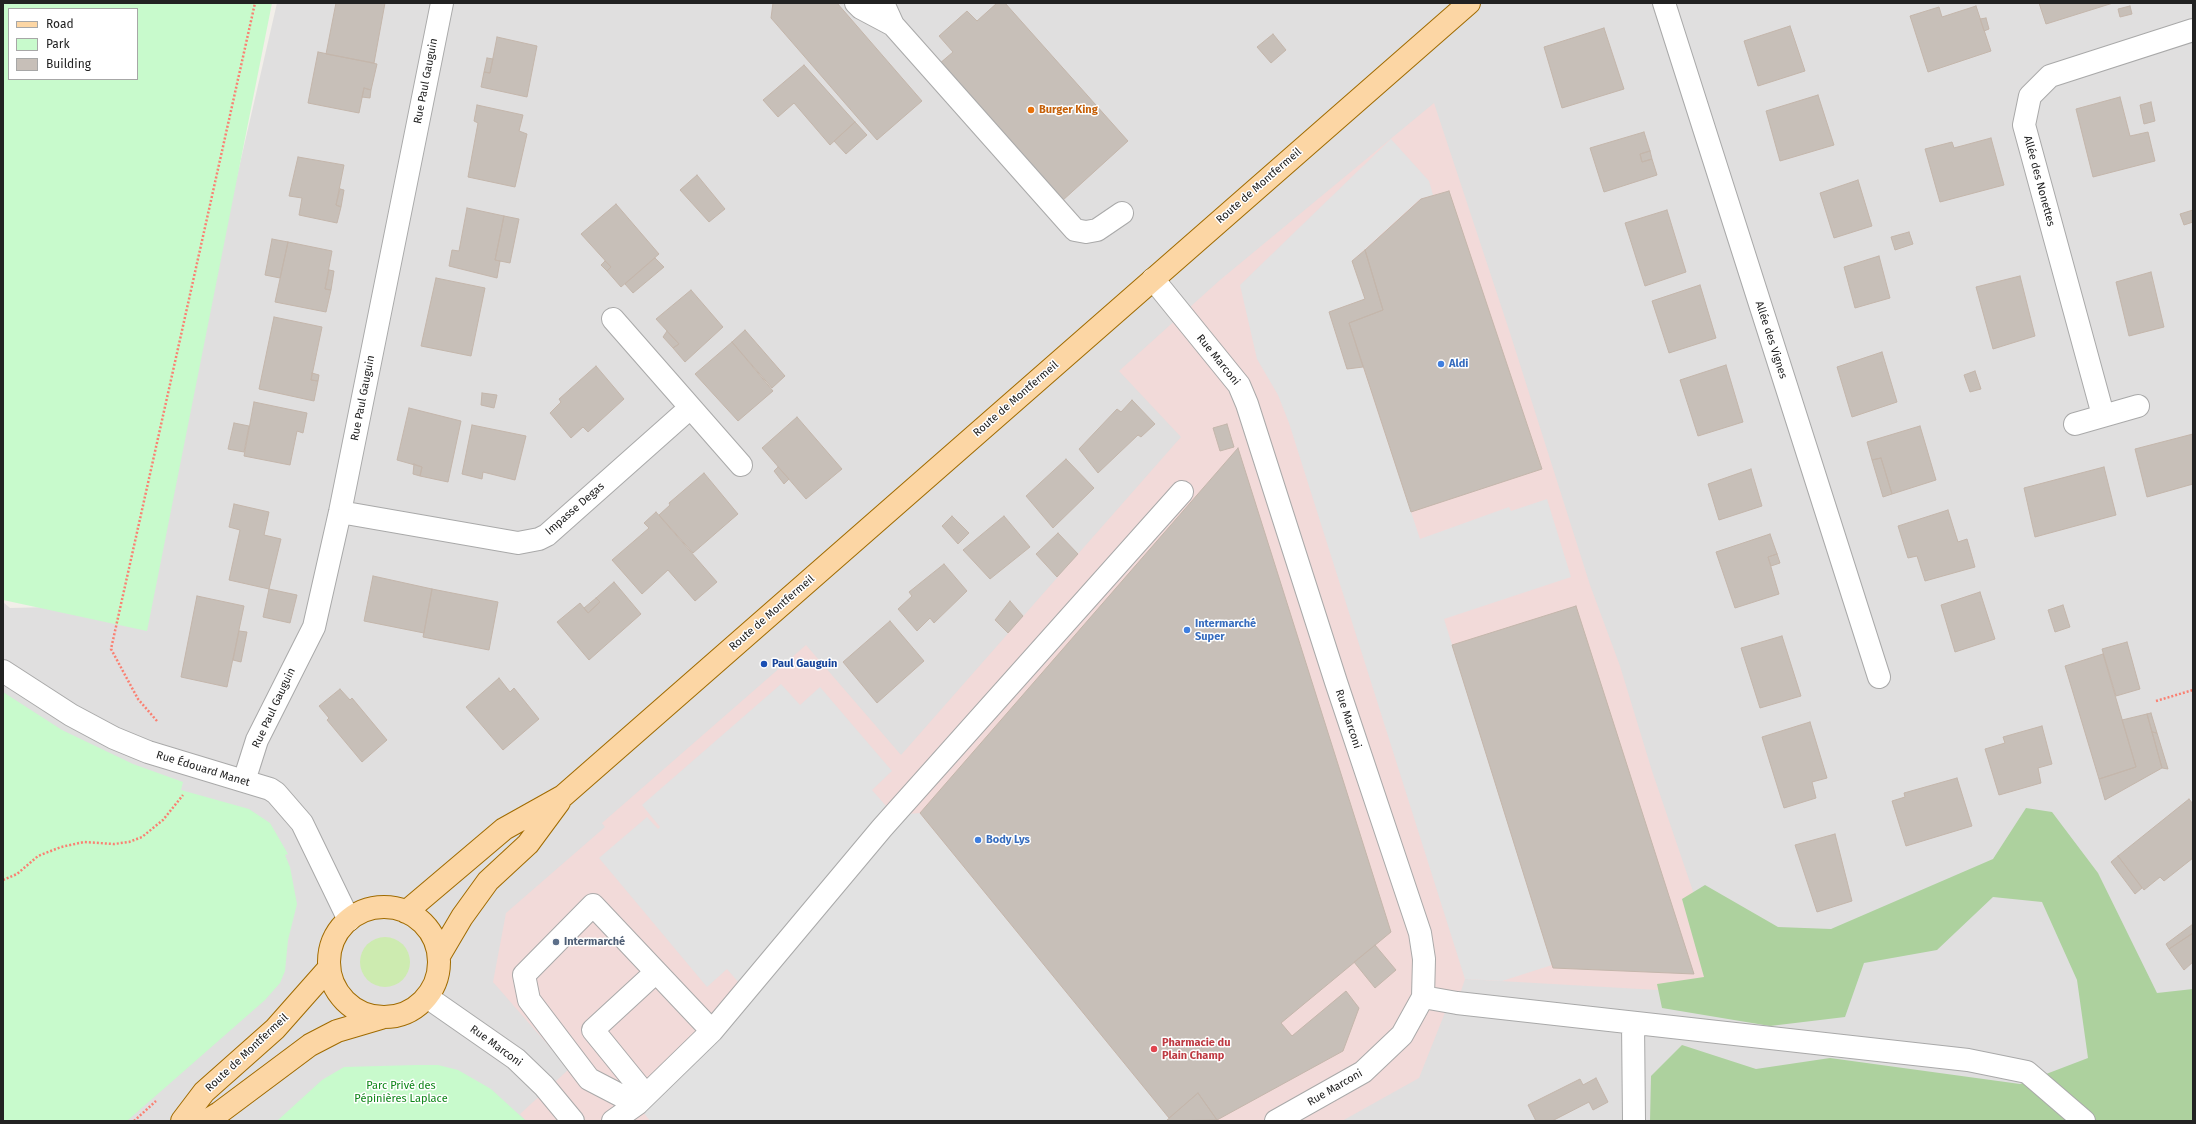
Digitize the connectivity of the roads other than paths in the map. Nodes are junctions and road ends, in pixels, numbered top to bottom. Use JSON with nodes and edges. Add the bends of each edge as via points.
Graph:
{"nodes":[{"id":1,"x":442,"y":3,"type":"edge"},
{"id":2,"x":856,"y":3,"type":"edge"},
{"id":3,"x":883,"y":3,"type":"edge"},
{"id":4,"x":1469,"y":3,"type":"edge"},
{"id":5,"x":1664,"y":3,"type":"edge"},
{"id":6,"x":893,"y":25,"type":"junction"},
{"id":7,"x":2193,"y":30,"type":"edge"},
{"id":8,"x":1122,"y":213,"type":"dead end"},
{"id":9,"x":1153,"y":279,"type":"junction"},
{"id":10,"x":612,"y":319,"type":"dead end"},
{"id":11,"x":2138,"y":406,"type":"dead end"},
{"id":12,"x":690,"y":408,"type":"junction"},
{"id":13,"x":2103,"y":415,"type":"junction"},
{"id":14,"x":2076,"y":424,"type":"dead end"},
{"id":15,"x":741,"y":465,"type":"dead end"},
{"id":16,"x":1182,"y":492,"type":"dead end"},
{"id":17,"x":340,"y":512,"type":"junction"},
{"id":18,"x":3,"y":671,"type":"edge"},
{"id":19,"x":1879,"y":677,"type":"dead end"},
{"id":20,"x":244,"y":781,"type":"junction"},
{"id":21,"x":563,"y":796,"type":"junction"},
{"id":22,"x":406,"y":912,"type":"junction"},
{"id":23,"x":349,"y":920,"type":"junction"},
{"id":24,"x":439,"y":956,"type":"junction"},
{"id":25,"x":329,"y":968,"type":"junction"},
{"id":26,"x":656,"y":972,"type":"junction"},
{"id":27,"x":427,"y":997,"type":"junction"},
{"id":28,"x":1423,"y":997,"type":"junction"},
{"id":29,"x":381,"y":1018,"type":"junction"},
{"id":30,"x":1633,"y":1023,"type":"junction"},
{"id":31,"x":712,"y":1031,"type":"junction"},
{"id":32,"x":641,"y":1099,"type":"junction"},
{"id":33,"x":182,"y":1121,"type":"edge"},
{"id":34,"x":206,"y":1121,"type":"edge"},
{"id":35,"x":573,"y":1121,"type":"edge"},
{"id":36,"x":613,"y":1121,"type":"edge"},
{"id":37,"x":1276,"y":1121,"type":"edge"},
{"id":38,"x":1634,"y":1121,"type":"edge"},
{"id":39,"x":2084,"y":1121,"type":"edge"}],
"edges":[{"from":1,"to":17,"type":"street","name":"Rue Paul Gauguin"},
{"from":2,"to":6,"type":"street"},
{"from":3,"to":6,"type":"street"},
{"from":4,"to":9,"type":"main road","name":"Route de Montfermeil"},
{"from":5,"to":19,"type":"street","name":"Allée des Vignes"},
{"from":6,"to":8,"type":"street","via":[[1075,230],[1097,230]]},
{"from":7,"to":13,"type":"street","name":"Allée des Nonettes","via":[[2050,76],[2030,96],[2024,124]]},
{"from":9,"to":21,"type":"main road","name":"Route de Montfermeil"},
{"from":9,"to":28,"type":"street","name":"Rue Marconi","via":[[1239,385],[1247,404],[1420,933],[1424,959]]},
{"from":10,"to":12,"type":"street"},
{"from":11,"to":13,"type":"street"},
{"from":12,"to":15,"type":"street"},
{"from":12,"to":17,"type":"street","name":"Impasse Degas","via":[[547,535],[539,539],[518,544]]},
{"from":13,"to":14,"type":"street"},
{"from":16,"to":31,"type":"street","via":[[882,828]]},
{"from":17,"to":20,"type":"street","name":"Rue Paul Gauguin","via":[[314,627],[257,740]]},
{"from":18,"to":20,"type":"street","name":"Rue Édouard Manet","via":[[71,715],[114,738],[148,752]]},
{"from":20,"to":23,"type":"street","name":"Rue Édouard Manet","via":[[270,789],[290,807],[302,823]]},
{"from":21,"to":22,"type":"main road","name":"Route de Montfermeil","via":[[504,829]]},
{"from":21,"to":24,"type":"main road","name":"Route de Montfermeil","via":[[528,844],[488,881],[462,917]]},
{"from":22,"to":23,"type":"main road","via":[[392,908],[377,908],[362,911]]},
{"from":22,"to":24,"type":"main road","via":[[422,922],[430,932]]},
{"from":23,"to":25,"type":"main road","via":[[337,933],[330,950]]},
{"from":24,"to":27,"type":"main road","via":[[435,984]]},
{"from":25,"to":29,"type":"main road","via":[[333,983],[346,1002],[365,1015]]},
{"from":25,"to":33,"type":"main road","name":"Route de Montfermeil","via":[[275,1029],[204,1092]]},
{"from":26,"to":31,"type":"street"},
{"from":26,"to":32,"type":"street","via":[[593,1030]]},
{"from":26,"to":32,"type":"street","via":[[593,905],[524,975],[529,1000],[589,1079]]},
{"from":27,"to":29,"type":"main road","via":[[414,1009],[399,1016]]},
{"from":27,"to":35,"type":"street","name":"Rue Marconi","via":[[516,1059],[544,1086]]},
{"from":28,"to":30,"type":"street"},
{"from":28,"to":37,"type":"street","name":"Rue Marconi","via":[[1402,1035],[1363,1072]]},
{"from":29,"to":34,"type":"main road","via":[[338,1031],[310,1045],[219,1114]]},
{"from":30,"to":38,"type":"street"},
{"from":30,"to":39,"type":"street","via":[[1968,1060],[2027,1072]]},
{"from":31,"to":32,"type":"street"},
{"from":32,"to":36,"type":"street"}]}
